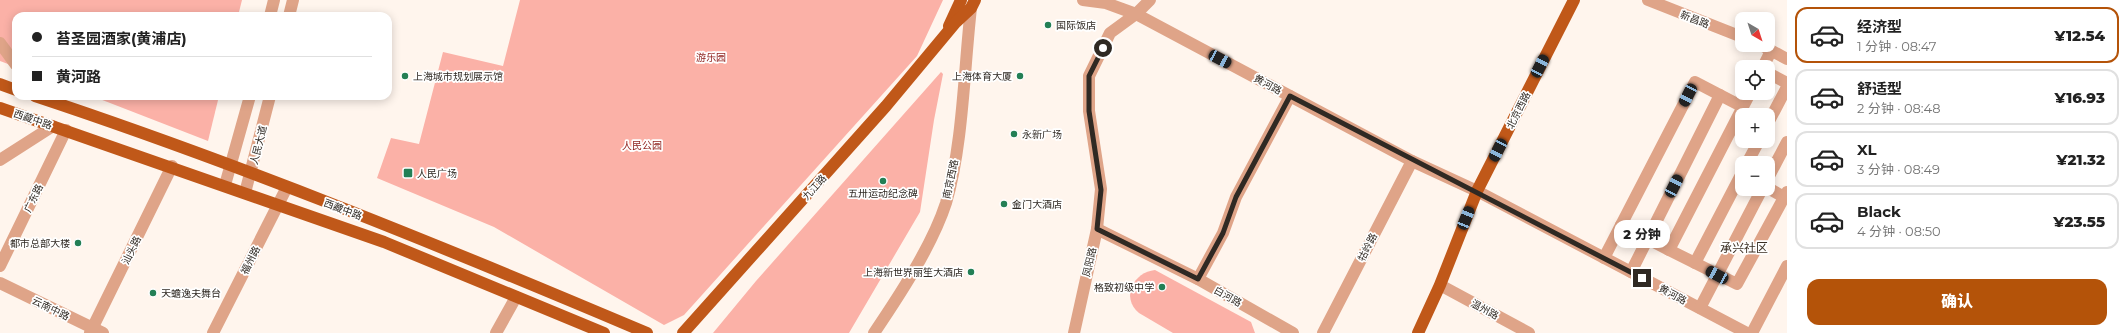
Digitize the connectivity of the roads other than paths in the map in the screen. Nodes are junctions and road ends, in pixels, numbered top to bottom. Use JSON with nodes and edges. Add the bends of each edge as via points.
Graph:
{"nodes":[{"id":1,"x":274,"y":0,"type":"edge"},
{"id":2,"x":293,"y":0,"type":"edge"},
{"id":3,"x":961,"y":0,"type":"edge"},
{"id":4,"x":1083,"y":0,"type":"edge"},
{"id":5,"x":1150,"y":0,"type":"edge"},
{"id":6,"x":1574,"y":0,"type":"edge"},
{"id":7,"x":1648,"y":0,"type":"edge"},
{"id":8,"x":972,"y":3,"type":"edge"},
{"id":9,"x":271,"y":12,"type":"edge"},
{"id":10,"x":290,"y":12,"type":"edge"},
{"id":11,"x":1136,"y":14,"type":"junction"},
{"id":12,"x":1735,"y":34,"type":"edge"},
{"id":13,"x":943,"y":40,"type":"junction"},
{"id":14,"x":0,"y":43,"type":"edge"},
{"id":15,"x":1773,"y":52,"type":"edge"},
{"id":16,"x":12,"y":60,"type":"edge"},
{"id":17,"x":1787,"y":60,"type":"edge"},
{"id":18,"x":1775,"y":77,"type":"edge"},
{"id":19,"x":1787,"y":83,"type":"edge"},
{"id":20,"x":0,"y":84,"type":"edge"},
{"id":21,"x":1787,"y":87,"type":"edge"},
{"id":22,"x":12,"y":88,"type":"edge"},
{"id":23,"x":1720,"y":95,"type":"junction"},
{"id":24,"x":1290,"y":96,"type":"junction"},
{"id":25,"x":51,"y":100,"type":"edge"},
{"id":26,"x":249,"y":100,"type":"edge"},
{"id":27,"x":269,"y":100,"type":"edge"},
{"id":28,"x":1746,"y":100,"type":"edge"},
{"id":29,"x":1743,"y":107,"type":"junction"},
{"id":30,"x":0,"y":108,"type":"edge"},
{"id":31,"x":1775,"y":110,"type":"edge"},
{"id":32,"x":53,"y":126,"type":"junction"},
{"id":33,"x":66,"y":130,"type":"junction"},
{"id":34,"x":1787,"y":142,"type":"edge"},
{"id":35,"x":0,"y":160,"type":"edge"},
{"id":36,"x":1412,"y":161,"type":"junction"},
{"id":37,"x":231,"y":164,"type":"junction"},
{"id":38,"x":1775,"y":165,"type":"edge"},
{"id":39,"x":172,"y":166,"type":"junction"},
{"id":40,"x":251,"y":172,"type":"junction"},
{"id":41,"x":224,"y":185,"type":"junction"},
{"id":42,"x":1735,"y":187,"type":"edge"},
{"id":43,"x":287,"y":188,"type":"junction"},
{"id":44,"x":1476,"y":191,"type":"junction"},
{"id":45,"x":1775,"y":191,"type":"edge"},
{"id":46,"x":245,"y":193,"type":"junction"},
{"id":47,"x":1786,"y":195,"type":"edge"},
{"id":48,"x":1758,"y":196,"type":"edge"},
{"id":49,"x":278,"y":206,"type":"junction"},
{"id":50,"x":1621,"y":225,"type":"junction"},
{"id":51,"x":1097,"y":229,"type":"junction"},
{"id":52,"x":1647,"y":238,"type":"junction"},
{"id":53,"x":1669,"y":250,"type":"junction"},
{"id":54,"x":1604,"y":258,"type":"junction"},
{"id":55,"x":1695,"y":263,"type":"junction"},
{"id":56,"x":0,"y":266,"type":"edge"},
{"id":57,"x":1787,"y":266,"type":"edge"},
{"id":58,"x":1631,"y":272,"type":"junction"},
{"id":59,"x":1717,"y":275,"type":"junction"},
{"id":60,"x":1198,"y":279,"type":"junction"},
{"id":61,"x":0,"y":283,"type":"edge"},
{"id":62,"x":1440,"y":285,"type":"junction"},
{"id":63,"x":516,"y":297,"type":"junction"},
{"id":64,"x":1700,"y":308,"type":"junction"},
{"id":65,"x":95,"y":331,"type":"edge"},
{"id":66,"x":213,"y":333,"type":"edge"},
{"id":67,"x":496,"y":333,"type":"edge"},
{"id":68,"x":604,"y":333,"type":"edge"},
{"id":69,"x":647,"y":333,"type":"edge"},
{"id":70,"x":683,"y":333,"type":"edge"},
{"id":71,"x":874,"y":333,"type":"edge"},
{"id":72,"x":1074,"y":333,"type":"edge"},
{"id":73,"x":1293,"y":333,"type":"edge"},
{"id":74,"x":1323,"y":333,"type":"edge"},
{"id":75,"x":1418,"y":333,"type":"edge"},
{"id":76,"x":1529,"y":333,"type":"edge"},
{"id":77,"x":1748,"y":333,"type":"edge"},
{"id":78,"x":1752,"y":333,"type":"edge"}],
"edges":[{"from":1,"to":9,"type":"street"},
{"from":2,"to":10,"type":"street"},
{"from":3,"to":13,"type":"main road","name":"九江路"},
{"from":4,"to":11,"type":"street","name":"黄河路","via":[[1106,3]]},
{"from":5,"to":11,"type":"street","name":"凤阳路"},
{"from":6,"to":44,"type":"main road","name":"北京西路"},
{"from":7,"to":12,"type":"street","name":"新昌路"},
{"from":8,"to":13,"type":"main road","name":"九江路"},
{"from":8,"to":71,"type":"street","name":"南京西路","via":[[957,146],[946,203],[904,289]]},
{"from":11,"to":24,"type":"street","name":"黄河路"},
{"from":11,"to":51,"type":"street","name":"凤阳路","via":[[1110,33],[1089,76],[1089,111],[1101,190]]},
{"from":13,"to":70,"type":"main road","name":"九江路"},
{"from":14,"to":16,"type":"street"},
{"from":15,"to":17,"type":"street"},
{"from":18,"to":19,"type":"street"},
{"from":20,"to":22,"type":"main road"},
{"from":21,"to":31,"type":"street"},
{"from":23,"to":29,"type":"street"},
{"from":23,"to":50,"type":"street","via":[[1695,82]]},
{"from":23,"to":52,"type":"street"},
{"from":24,"to":36,"type":"street","name":"黄河路"},
{"from":24,"to":60,"type":"street","via":[[1236,197],[1223,233]]},
{"from":25,"to":37,"type":"main road","name":"西藏中路"},
{"from":26,"to":37,"type":"street","name":"人民大道"},
{"from":27,"to":40,"type":"street","name":"人民大道"},
{"from":28,"to":29,"type":"street"},
{"from":29,"to":53,"type":"street"},
{"from":30,"to":32,"type":"main road","name":"西藏中路"},
{"from":32,"to":33,"type":"main road","name":"西藏中路"},
{"from":32,"to":35,"type":"street"},
{"from":33,"to":39,"type":"main road","name":"西藏中路"},
{"from":33,"to":56,"type":"street","name":"广东路"},
{"from":34,"to":38,"type":"street"},
{"from":36,"to":44,"type":"street","name":"黄河路"},
{"from":36,"to":74,"type":"street","name":"牯岭路"},
{"from":37,"to":40,"type":"main road","name":"西藏中路"},
{"from":37,"to":41,"type":"street","name":"人民大道"},
{"from":39,"to":41,"type":"main road","name":"西藏中路"},
{"from":39,"to":65,"type":"street","name":"汕头路"},
{"from":40,"to":43,"type":"main road","name":"西藏中路"},
{"from":40,"to":46,"type":"street","name":"人民大道"},
{"from":41,"to":46,"type":"main road","name":"西藏中路"},
{"from":42,"to":55,"type":"street"},
{"from":43,"to":49,"type":"street","name":"福州路"},
{"from":43,"to":69,"type":"main road","name":"西藏中路","via":[[412,236]]},
{"from":44,"to":54,"type":"street","name":"黄河路"},
{"from":44,"to":62,"type":"main road","name":"北京西路"},
{"from":45,"to":47,"type":"street"},
{"from":46,"to":49,"type":"main road","name":"西藏中路"},
{"from":47,"to":59,"type":"street","via":[[1737,284]]},
{"from":48,"to":59,"type":"street"},
{"from":49,"to":63,"type":"main road","name":"西藏中路","via":[[384,242]]},
{"from":49,"to":66,"type":"street","name":"福州路"},
{"from":50,"to":52,"type":"street"},
{"from":50,"to":54,"type":"street"},
{"from":51,"to":60,"type":"street","name":"白河路"},
{"from":51,"to":72,"type":"street","name":"凤阳路"},
{"from":52,"to":53,"type":"street"},
{"from":52,"to":58,"type":"street"},
{"from":53,"to":55,"type":"street"},
{"from":54,"to":58,"type":"street","name":"黄河路"},
{"from":55,"to":59,"type":"street"},
{"from":57,"to":78,"type":"street"},
{"from":58,"to":64,"type":"street","name":"黄河路"},
{"from":59,"to":64,"type":"street"},
{"from":60,"to":73,"type":"street","name":"白河路"},
{"from":61,"to":65,"type":"street","name":"云南中路"},
{"from":62,"to":75,"type":"main road","name":"北京西路"},
{"from":62,"to":76,"type":"street","name":"温州路"},
{"from":63,"to":67,"type":"street"},
{"from":63,"to":68,"type":"main road","name":"西藏中路"},
{"from":64,"to":77,"type":"street","name":"黄河路"}]}
